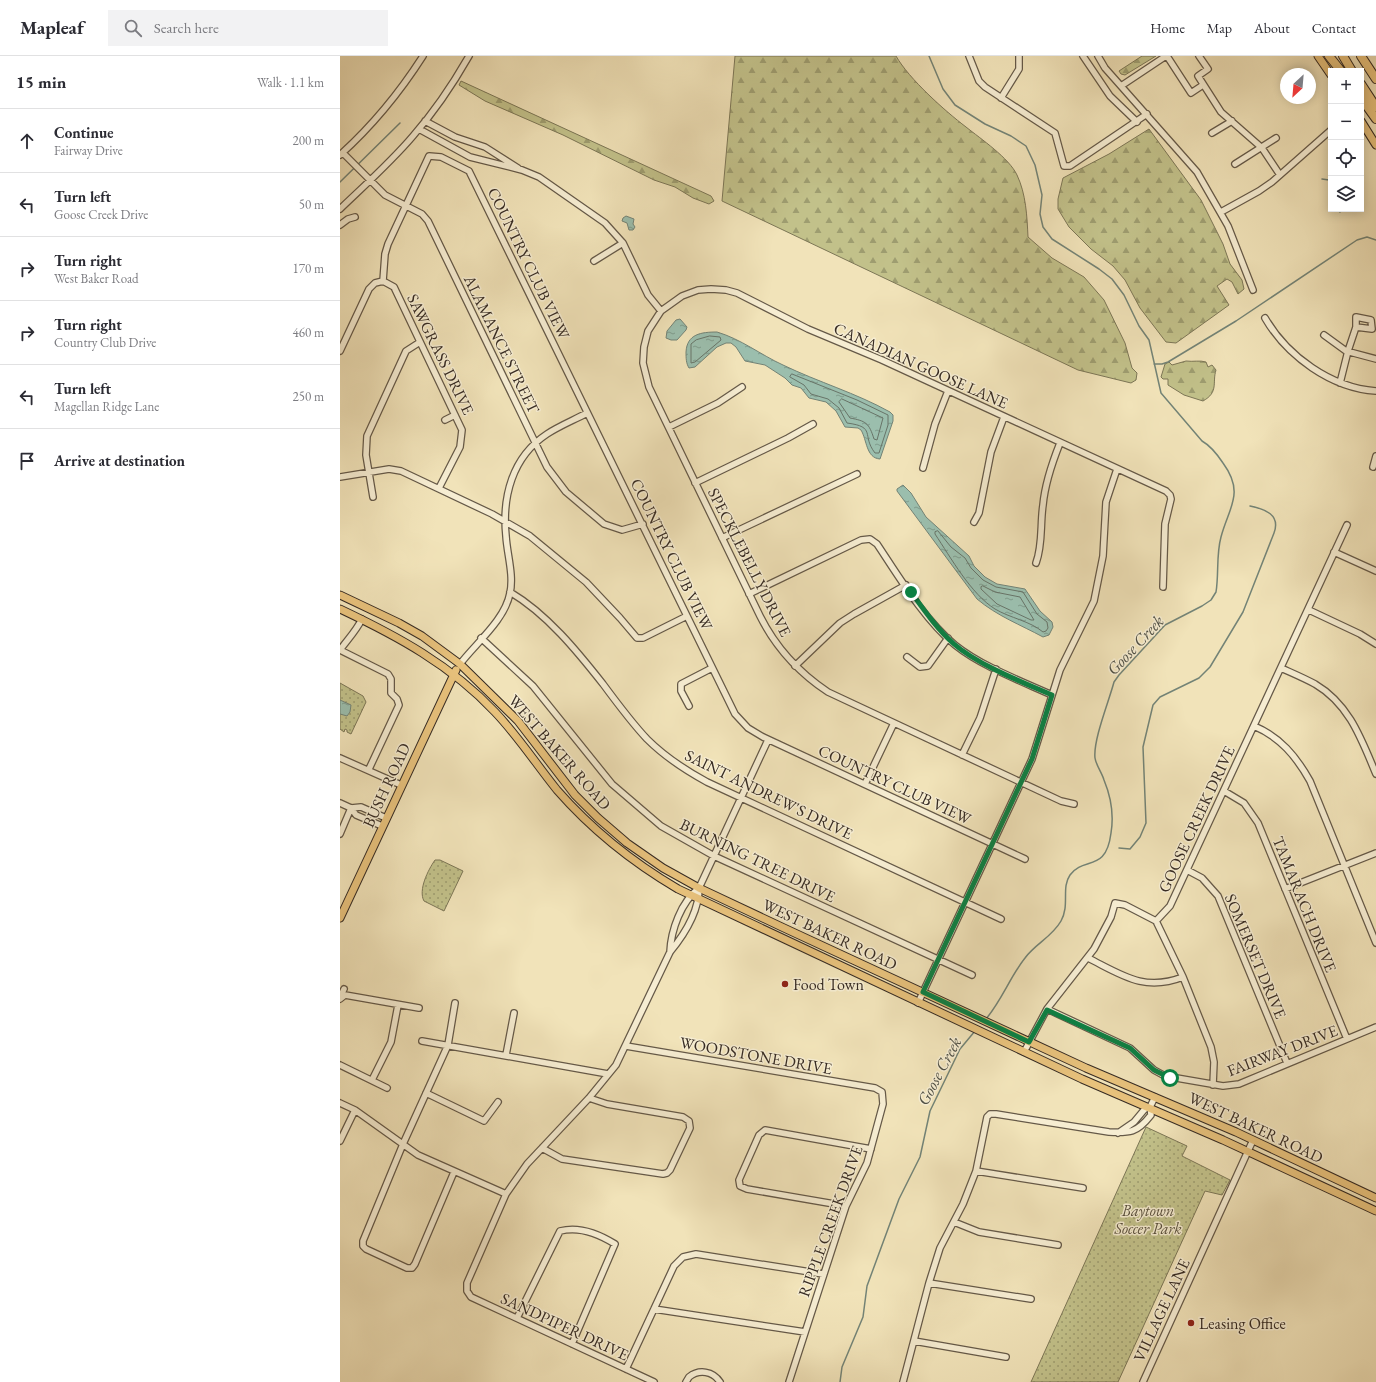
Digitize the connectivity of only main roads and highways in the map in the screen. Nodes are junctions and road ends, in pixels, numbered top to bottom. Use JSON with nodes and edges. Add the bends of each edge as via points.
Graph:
{"nodes":[{"id":1,"x":1318,"y":56,"type":"edge"},
{"id":2,"x":1329,"y":56,"type":"edge"},
{"id":3,"x":1343,"y":56,"type":"edge"},
{"id":4,"x":1361,"y":56,"type":"edge"},
{"id":5,"x":1339,"y":68,"type":"edge"},
{"id":6,"x":1350,"y":68,"type":"edge"},
{"id":7,"x":1328,"y":71,"type":"edge"},
{"id":8,"x":1376,"y":79,"type":"edge"},
{"id":9,"x":1364,"y":89,"type":"edge"},
{"id":10,"x":1364,"y":102,"type":"edge"},
{"id":11,"x":1376,"y":108,"type":"edge"},
{"id":12,"x":1376,"y":119,"type":"edge"},
{"id":13,"x":1364,"y":126,"type":"edge"},
{"id":14,"x":1376,"y":145,"type":"edge"},
{"id":15,"x":340,"y":595,"type":"edge"},
{"id":16,"x":367,"y":608,"type":"junction"},
{"id":17,"x":340,"y":609,"type":"edge"},
{"id":18,"x":362,"y":619,"type":"junction"},
{"id":19,"x":460,"y":664,"type":"junction"},
{"id":20,"x":454,"y":674,"type":"junction"},
{"id":21,"x":540,"y":749,"type":"junction"},
{"id":22,"x":532,"y":756,"type":"junction"},
{"id":23,"x":608,"y":826,"type":"junction"},
{"id":24,"x":599,"y":834,"type":"junction"},
{"id":25,"x":340,"y":918,"type":"edge"},
{"id":26,"x":784,"y":928,"type":"junction"},
{"id":27,"x":779,"y":938,"type":"junction"},
{"id":28,"x":1347,"y":1184,"type":"junction"},
{"id":29,"x":1342,"y":1195,"type":"junction"},
{"id":30,"x":1376,"y":1198,"type":"edge"},
{"id":31,"x":1376,"y":1211,"type":"edge"}],
"edges":[{"from":1,"to":7,"type":"main road"},
{"from":2,"to":5,"type":"highway"},
{"from":3,"to":6,"type":"highway"},
{"from":4,"to":8,"type":"highway"},
{"from":9,"to":11,"type":"highway"},
{"from":10,"to":12,"type":"highway"},
{"from":13,"to":14,"type":"main road"},
{"from":15,"to":16,"type":"main road","name":"WEST BAKER ROAD"},
{"from":16,"to":18,"type":"main road"},
{"from":16,"to":19,"type":"main road","name":"WEST BAKER ROAD","via":[[422,636]]},
{"from":17,"to":18,"type":"main road","name":"WEST BAKER ROAD"},
{"from":18,"to":20,"type":"main road","name":"WEST BAKER ROAD","via":[[409,643]]},
{"from":19,"to":20,"type":"main road","name":"BUSH ROAD"},
{"from":19,"to":21,"type":"main road","name":"WEST BAKER ROAD","via":[[518,721]]},
{"from":20,"to":22,"type":"main road","name":"WEST BAKER ROAD","via":[[495,712]]},
{"from":20,"to":25,"type":"main road","name":"BUSH ROAD"},
{"from":21,"to":22,"type":"main road"},
{"from":21,"to":23,"type":"main road","name":"WEST BAKER ROAD","via":[[575,795]]},
{"from":22,"to":24,"type":"main road","name":"WEST BAKER ROAD","via":[[557,790]]},
{"from":23,"to":24,"type":"main road"},
{"from":23,"to":26,"type":"main road","name":"WEST BAKER ROAD","via":[[663,868]]},
{"from":24,"to":27,"type":"main road","name":"WEST BAKER ROAD","via":[[638,864],[689,896]]},
{"from":26,"to":27,"type":"main road"},
{"from":26,"to":28,"type":"main road","name":"WEST BAKER ROAD","via":[[1029,1042]]},
{"from":27,"to":29,"type":"main road","name":"WEST BAKER ROAD","via":[[1082,1080],[1150,1107]]},
{"from":28,"to":29,"type":"main road"},
{"from":28,"to":30,"type":"main road","name":"WEST BAKER ROAD"},
{"from":29,"to":31,"type":"main road","name":"WEST BAKER ROAD"}]}
